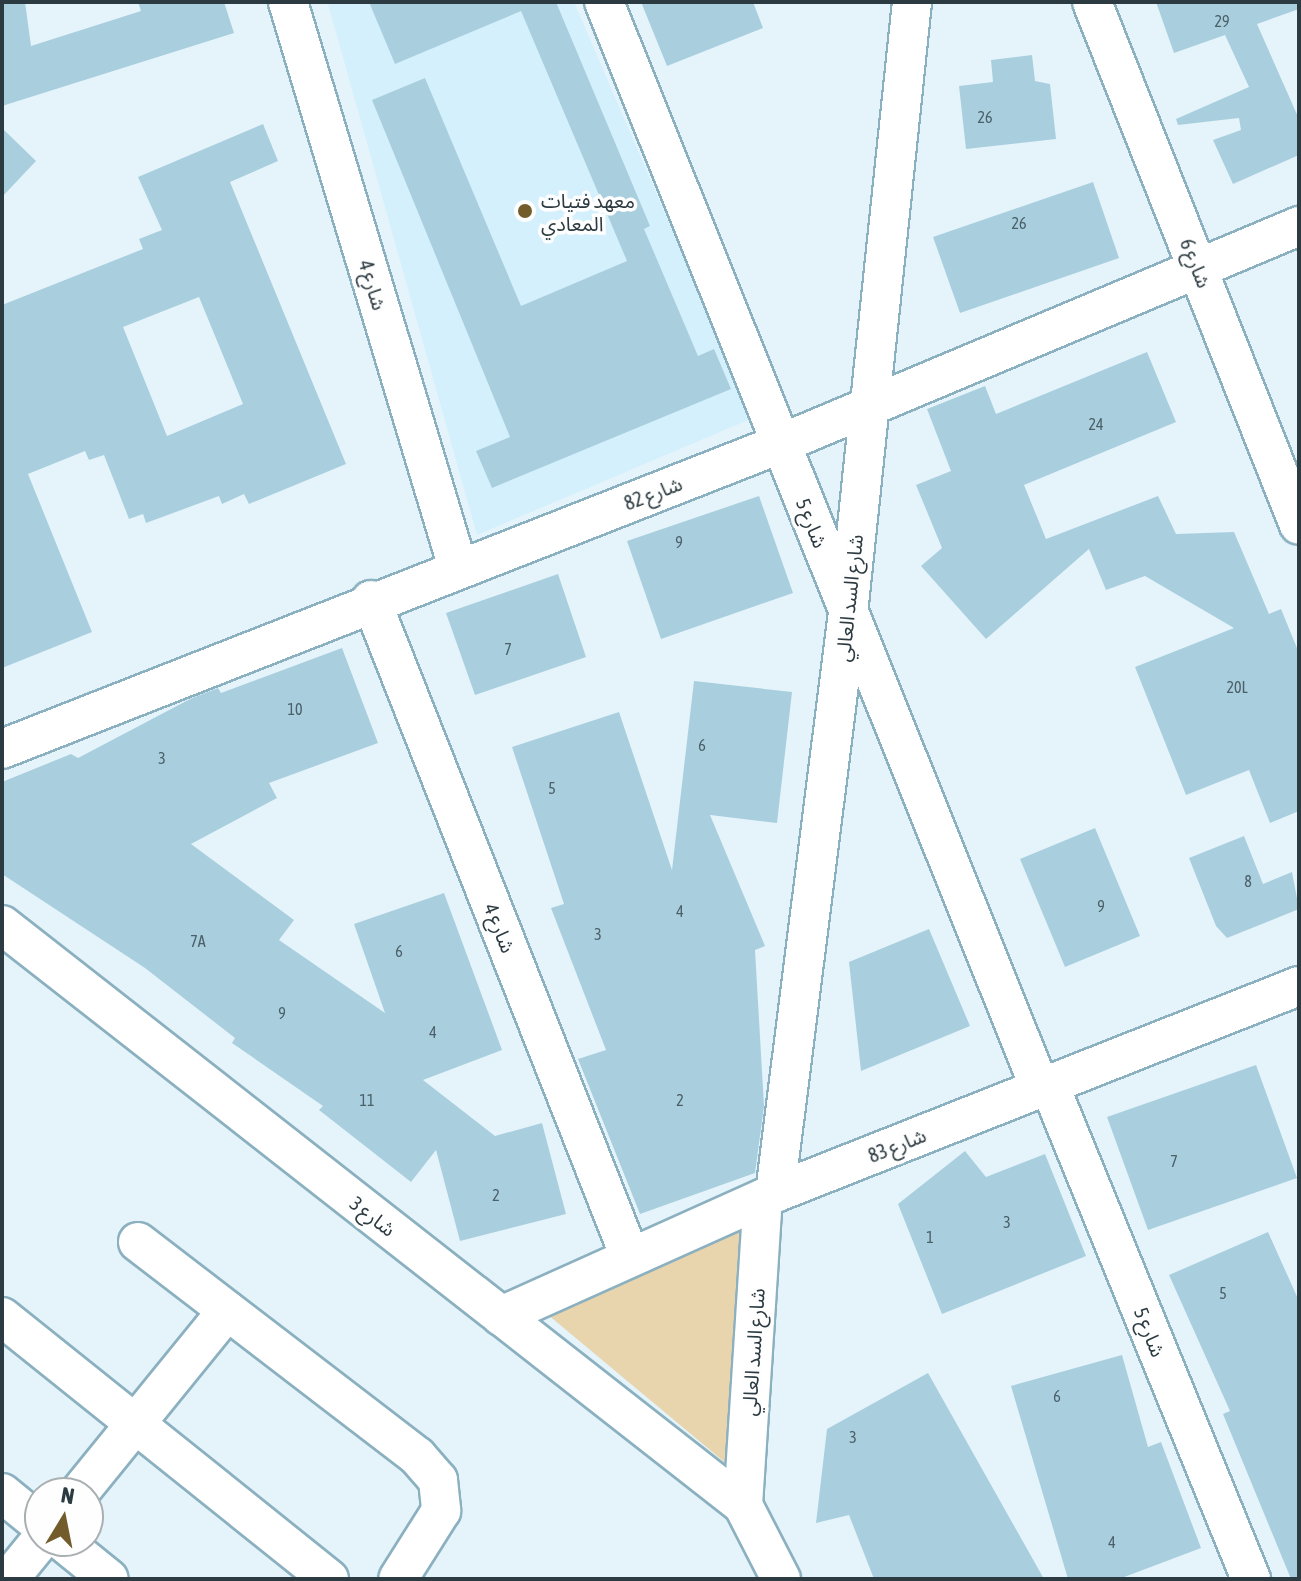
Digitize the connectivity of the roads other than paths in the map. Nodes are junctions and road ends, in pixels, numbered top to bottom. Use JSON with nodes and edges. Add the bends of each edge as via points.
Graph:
{"nodes":[{"id":1,"x":288,"y":2,"type":"edge"},
{"id":2,"x":604,"y":2,"type":"edge"},
{"id":3,"x":912,"y":2,"type":"edge"},
{"id":4,"x":1092,"y":2,"type":"edge"},
{"id":5,"x":1299,"y":226,"type":"edge"},
{"id":6,"x":1196,"y":266,"type":"junction"},
{"id":7,"x":869,"y":404,"type":"junction"},
{"id":8,"x":780,"y":444,"type":"junction"},
{"id":9,"x":1299,"y":525,"type":"edge"},
{"id":10,"x":458,"y":568,"type":"junction"},
{"id":11,"x":371,"y":600,"type":"junction"},
{"id":12,"x":848,"y":613,"type":"junction"},
{"id":13,"x":2,"y":749,"type":"edge"},
{"id":14,"x":2,"y":925,"type":"edge"},
{"id":15,"x":1299,"y":986,"type":"edge"},
{"id":16,"x":1044,"y":1086,"type":"junction"},
{"id":17,"x":769,"y":1196,"type":"junction"},
{"id":18,"x":138,"y":1242,"type":"dead end"},
{"id":19,"x":630,"y":1257,"type":"junction"},
{"id":20,"x":227,"y":1311,"type":"junction"},
{"id":21,"x":501,"y":1316,"type":"junction"},
{"id":22,"x":2,"y":1317,"type":"edge"},
{"id":23,"x":136,"y":1424,"type":"junction"},
{"id":24,"x":92,"y":1477,"type":"edge"},
{"id":25,"x":2,"y":1493,"type":"edge"},
{"id":26,"x":743,"y":1505,"type":"junction"},
{"id":27,"x":24,"y":1511,"type":"edge"},
{"id":28,"x":27,"y":1557,"type":"edge"},
{"id":29,"x":82,"y":1557,"type":"edge"},
{"id":30,"x":9,"y":1579,"type":"edge"},
{"id":31,"x":109,"y":1579,"type":"edge"},
{"id":32,"x":329,"y":1579,"type":"edge"},
{"id":33,"x":398,"y":1579,"type":"edge"},
{"id":34,"x":781,"y":1579,"type":"edge"},
{"id":35,"x":1251,"y":1579,"type":"edge"}],
"edges":[{"from":1,"to":10,"type":"street","name":"شارع 4"},
{"from":2,"to":8,"type":"street","name":"شارع 5"},
{"from":3,"to":7,"type":"street","name":"شارع السد العالي"},
{"from":4,"to":6,"type":"street","name":"شارع 6"},
{"from":5,"to":6,"type":"street","name":"شارع 82"},
{"from":6,"to":7,"type":"street","name":"شارع 82"},
{"from":6,"to":9,"type":"street","name":"شارع 6"},
{"from":7,"to":8,"type":"street","name":"شارع 82"},
{"from":7,"to":12,"type":"street","name":"شارع السد العالي"},
{"from":8,"to":10,"type":"street","name":"شارع 82"},
{"from":8,"to":12,"type":"street","name":"شارع 5"},
{"from":10,"to":11,"type":"street","name":"شارع 82"},
{"from":11,"to":13,"type":"street","name":"شارع 82"},
{"from":11,"to":19,"type":"street","name":"شارع 4"},
{"from":12,"to":16,"type":"street","name":"شارع 5"},
{"from":12,"to":17,"type":"street","name":"شارع السد العالي"},
{"from":14,"to":21,"type":"street","name":"شارع 3"},
{"from":15,"to":16,"type":"street","name":"شارع 83"},
{"from":16,"to":17,"type":"street","name":"شارع 83"},
{"from":16,"to":35,"type":"street","name":"شارع 5"},
{"from":17,"to":19,"type":"street","name":"شارع 83"},
{"from":17,"to":26,"type":"street","name":"شارع السد العالي"},
{"from":18,"to":20,"type":"street"},
{"from":19,"to":21,"type":"street","name":"شارع 83"},
{"from":20,"to":23,"type":"street"},
{"from":20,"to":33,"type":"street","via":[[417,1456],[438,1480],[441,1511]]},
{"from":21,"to":26,"type":"street","name":"شارع 3"},
{"from":22,"to":23,"type":"street"},
{"from":23,"to":24,"type":"street"},
{"from":23,"to":32,"type":"street"},
{"from":25,"to":27,"type":"street"},
{"from":26,"to":34,"type":"street"},
{"from":28,"to":30,"type":"street"},
{"from":29,"to":31,"type":"street"}]}
